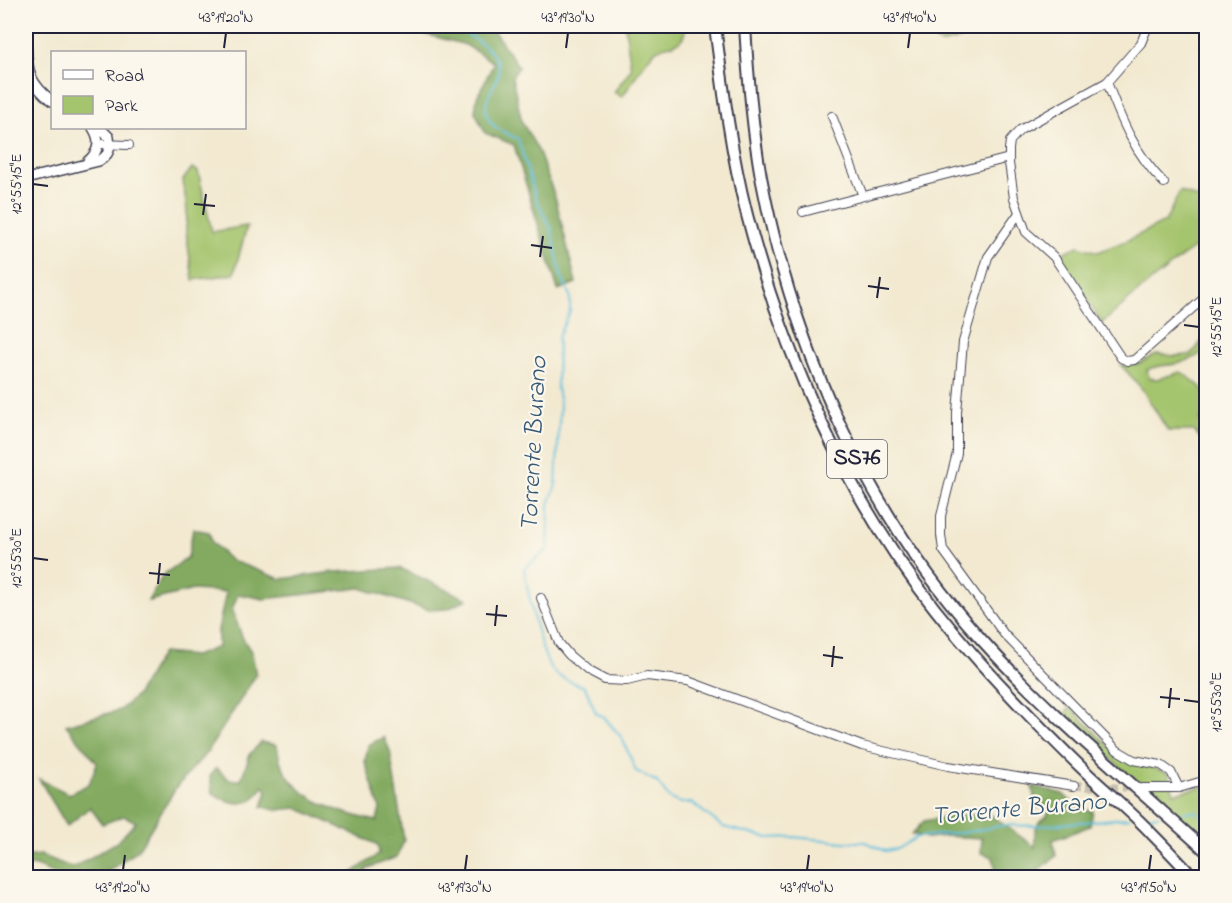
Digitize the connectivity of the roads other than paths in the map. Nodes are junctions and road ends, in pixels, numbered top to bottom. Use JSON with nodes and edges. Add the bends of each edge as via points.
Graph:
{"nodes":[{"id":1,"x":715,"y":26,"type":"edge"},
{"id":2,"x":745,"y":26,"type":"edge"},
{"id":3,"x":1148,"y":26,"type":"edge"},
{"id":4,"x":26,"y":43,"type":"edge"},
{"id":5,"x":1107,"y":82,"type":"junction"},
{"id":6,"x":51,"y":100,"type":"edge"},
{"id":7,"x":832,"y":116,"type":"dead end"},
{"id":8,"x":94,"y":129,"type":"edge"},
{"id":9,"x":101,"y":129,"type":"edge"},
{"id":10,"x":99,"y":144,"type":"junction"},
{"id":11,"x":110,"y":144,"type":"junction"},
{"id":12,"x":129,"y":145,"type":"dead end"},
{"id":13,"x":1009,"y":158,"type":"junction"},
{"id":14,"x":86,"y":163,"type":"junction"},
{"id":15,"x":26,"y":179,"type":"edge"},
{"id":16,"x":1164,"y":183,"type":"dead end"},
{"id":17,"x":863,"y":196,"type":"junction"},
{"id":18,"x":803,"y":212,"type":"dead end"},
{"id":19,"x":1020,"y":213,"type":"junction"},
{"id":20,"x":1203,"y":299,"type":"dead end"},
{"id":21,"x":541,"y":598,"type":"dead end"},
{"id":22,"x":1206,"y":780,"type":"edge"},
{"id":23,"x":1074,"y":786,"type":"tunnel mouth"},
{"id":24,"x":1142,"y":788,"type":"tunnel mouth"},
{"id":25,"x":1179,"y":788,"type":"junction"},
{"id":26,"x":1206,"y":851,"type":"edge"},
{"id":27,"x":1194,"y":878,"type":"edge"}],
"edges":[{"from":1,"to":27,"type":"highway","number":"SS76","via":[[724,100],[747,215],[773,298],[803,380],[868,510],[935,609],[994,679]]},
{"from":2,"to":26,"type":"highway","number":"SS76","via":[[754,129],[777,250],[813,360],[868,481],[906,542],[978,636],[1062,722]]},
{"from":3,"to":5,"type":"street","via":[[1140,43]]},
{"from":4,"to":6,"type":"main road","via":[[30,78]]},
{"from":5,"to":13,"type":"street","via":[[1020,129],[1010,141]]},
{"from":5,"to":16,"type":"street","via":[[1139,154]]},
{"from":7,"to":17,"type":"street"},
{"from":8,"to":10,"type":"main road"},
{"from":9,"to":11,"type":"main road"},
{"from":10,"to":11,"type":"street"},
{"from":10,"to":14,"type":"main road"},
{"from":11,"to":12,"type":"street"},
{"from":11,"to":14,"type":"main road","via":[[106,157]]},
{"from":13,"to":17,"type":"street"},
{"from":13,"to":19,"type":"street"},
{"from":14,"to":15,"type":"main road"},
{"from":17,"to":18,"type":"street"},
{"from":19,"to":20,"type":"street","via":[[1026,232],[1054,257],[1121,358],[1134,360]]},
{"from":19,"to":25,"type":"street","via":[[988,257],[963,342],[957,453],[941,516],[944,550],[1004,634],[1117,750],[1134,760],[1161,765],[1171,772]]},
{"from":21,"to":23,"type":"street","via":[[569,656],[605,680],[627,681],[646,676],[688,681],[862,746],[948,766]]},
{"from":22,"to":25,"type":"street"},
{"from":24,"to":25,"type":"street"}]}
